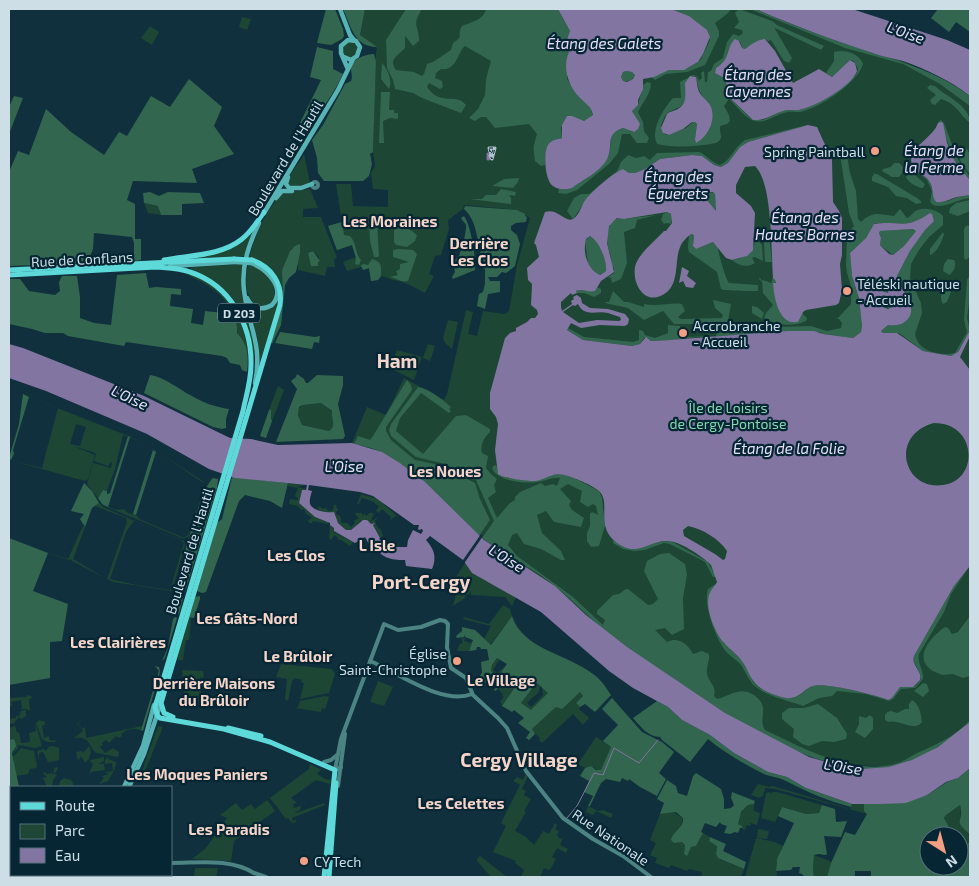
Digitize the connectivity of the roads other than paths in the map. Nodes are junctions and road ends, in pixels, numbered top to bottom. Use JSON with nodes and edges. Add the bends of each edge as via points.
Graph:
{"nodes":[{"id":1,"x":340,"y":9,"type":"edge"},
{"id":2,"x":348,"y":30,"type":"junction"},
{"id":3,"x":354,"y":40,"type":"junction"},
{"id":4,"x":345,"y":41,"type":"junction"},
{"id":5,"x":344,"y":57,"type":"junction"},
{"id":6,"x":353,"y":59,"type":"junction"},
{"id":7,"x":347,"y":70,"type":"junction"},
{"id":8,"x":289,"y":171,"type":"junction"},
{"id":9,"x":310,"y":186,"type":"dead end"},
{"id":10,"x":300,"y":188,"type":"junction"},
{"id":11,"x":265,"y":210,"type":"junction"},
{"id":12,"x":235,"y":261,"type":"junction"},
{"id":13,"x":252,"y":262,"type":"junction"},
{"id":14,"x":142,"y":264,"type":"junction"},
{"id":15,"x":156,"y":267,"type":"junction"},
{"id":16,"x":9,"y":270,"type":"edge"},
{"id":17,"x":9,"y":275,"type":"edge"},
{"id":18,"x":243,"y":285,"type":"junction"},
{"id":19,"x":257,"y":347,"type":"junction"},
{"id":20,"x":250,"y":405,"type":"junction"},
{"id":21,"x":243,"y":411,"type":"junction"},
{"id":22,"x":240,"y":430,"type":"junction"},
{"id":23,"x":223,"y":486,"type":"junction"},
{"id":24,"x":177,"y":628,"type":"junction"},
{"id":25,"x":370,"y":661,"type":"junction"},
{"id":26,"x":174,"y":662,"type":"junction"},
{"id":27,"x":167,"y":663,"type":"junction"},
{"id":28,"x":168,"y":682,"type":"junction"},
{"id":29,"x":472,"y":694,"type":"junction"},
{"id":30,"x":161,"y":703,"type":"junction"},
{"id":31,"x":156,"y":716,"type":"junction"},
{"id":32,"x":168,"y":716,"type":"junction"},
{"id":33,"x":345,"y":731,"type":"junction"},
{"id":34,"x":338,"y":753,"type":"junction"},
{"id":35,"x":324,"y":762,"type":"junction"},
{"id":36,"x":337,"y":769,"type":"junction"},
{"id":37,"x":124,"y":786,"type":"edge"},
{"id":38,"x":128,"y":786,"type":"edge"},
{"id":39,"x":172,"y":863,"type":"edge"},
{"id":40,"x":266,"y":877,"type":"edge"},
{"id":41,"x":324,"y":877,"type":"edge"},
{"id":42,"x":329,"y":877,"type":"edge"},
{"id":43,"x":651,"y":877,"type":"edge"}],
"edges":[{"from":1,"to":2,"type":"main road"},
{"from":2,"to":3,"type":"main road"},
{"from":2,"to":4,"type":"main road"},
{"from":3,"to":4,"type":"main road"},
{"from":3,"to":6,"type":"main road","via":[[360,49]]},
{"from":4,"to":5,"type":"main road","via":[[340,48]]},
{"from":5,"to":6,"type":"main road"},
{"from":5,"to":7,"type":"main road"},
{"from":6,"to":7,"type":"main road","name":"Boulevard de l'Hautil"},
{"from":7,"to":8,"type":"main road","name":"Boulevard de l'Hautil"},
{"from":8,"to":10,"type":"main road","via":[[286,186]]},
{"from":8,"to":11,"type":"main road","name":"Boulevard de l'Hautil"},
{"from":9,"to":10,"type":"main road"},
{"from":10,"to":11,"type":"main road","via":[[281,191]]},
{"from":11,"to":14,"type":"main road","via":[[248,234],[227,248]]},
{"from":11,"to":18,"type":"main road","name":"Boulevard de l'Hautil","via":[[247,253]]},
{"from":12,"to":13,"type":"main road","bridge":true},
{"from":12,"to":14,"type":"main road"},
{"from":12,"to":15,"type":"main road"},
{"from":13,"to":18,"type":"main road","number":"D 203","via":[[263,268],[272,279],[277,290],[276,301],[271,307],[254,307]]},
{"from":13,"to":20,"type":"main road","number":"D 203","via":[[263,265],[272,273],[281,297]]},
{"from":14,"to":16,"type":"main road","name":"Rue de Conflans"},
{"from":15,"to":17,"type":"main road","name":"Rue de Conflans","number":"D 203"},
{"from":15,"to":21,"type":"main road","number":"D 203","via":[[185,270],[205,278],[237,309],[247,332],[251,355],[250,382]]},
{"from":18,"to":19,"type":"main road","name":"Boulevard de l'Hautil"},
{"from":19,"to":20,"type":"main road","name":"Boulevard de l'Hautil","via":[[258,365]]},
{"from":19,"to":21,"type":"main road","name":"Boulevard de l'Hautil","via":[[254,374]]},
{"from":20,"to":22,"type":"main road","name":"Boulevard de l'Hautil","number":"D 203"},
{"from":21,"to":22,"type":"main road","name":"Boulevard de l'Hautil","number":"D 203"},
{"from":22,"to":23,"type":"main road","name":"Boulevard de l'Hautil","number":"D 203"},
{"from":23,"to":24,"type":"main road","name":"Boulevard de l'Hautil","number":"D 203"},
{"from":23,"to":26,"type":"main road","name":"Boulevard de l'Hautil","number":"D 203"},
{"from":24,"to":26,"type":"main road","via":[[171,657]]},
{"from":24,"to":27,"type":"main road","name":"Boulevard de l'Hautil","number":"D 203"},
{"from":25,"to":29,"type":"street","via":[[426,689],[465,697]]},
{"from":25,"to":29,"type":"street","via":[[384,624],[398,630],[445,621],[448,624],[447,649],[452,669],[465,678]]},
{"from":25,"to":33,"type":"street"},
{"from":26,"to":28,"type":"main road","name":"Boulevard de l'Hautil"},
{"from":27,"to":28,"type":"main road"},
{"from":27,"to":31,"type":"main road","name":"Boulevard de l'Hautil","via":[[154,705]]},
{"from":28,"to":30,"type":"main road","name":"Boulevard de l'Hautil"},
{"from":29,"to":43,"type":"street","name":"Rue Nationale","via":[[508,731],[524,767],[562,817]]},
{"from":30,"to":31,"type":"main road","name":"Boulevard de l'Hautil"},
{"from":30,"to":32,"type":"main road"},
{"from":31,"to":32,"type":"main road"},
{"from":31,"to":36,"type":"main road","via":[[270,742]]},
{"from":31,"to":37,"type":"main road","name":"Boulevard de l'Hautil"},
{"from":31,"to":38,"type":"main road","name":"Boulevard de l'Hautil","via":[[144,754]]},
{"from":32,"to":35,"type":"main road","via":[[256,734]]},
{"from":33,"to":34,"type":"street"},
{"from":33,"to":36,"type":"street"},
{"from":34,"to":35,"type":"street"},
{"from":34,"to":36,"type":"street"},
{"from":35,"to":36,"type":"main road"},
{"from":36,"to":41,"type":"main road"},
{"from":36,"to":42,"type":"main road"},
{"from":39,"to":40,"type":"street","via":[[220,863]]}]}
